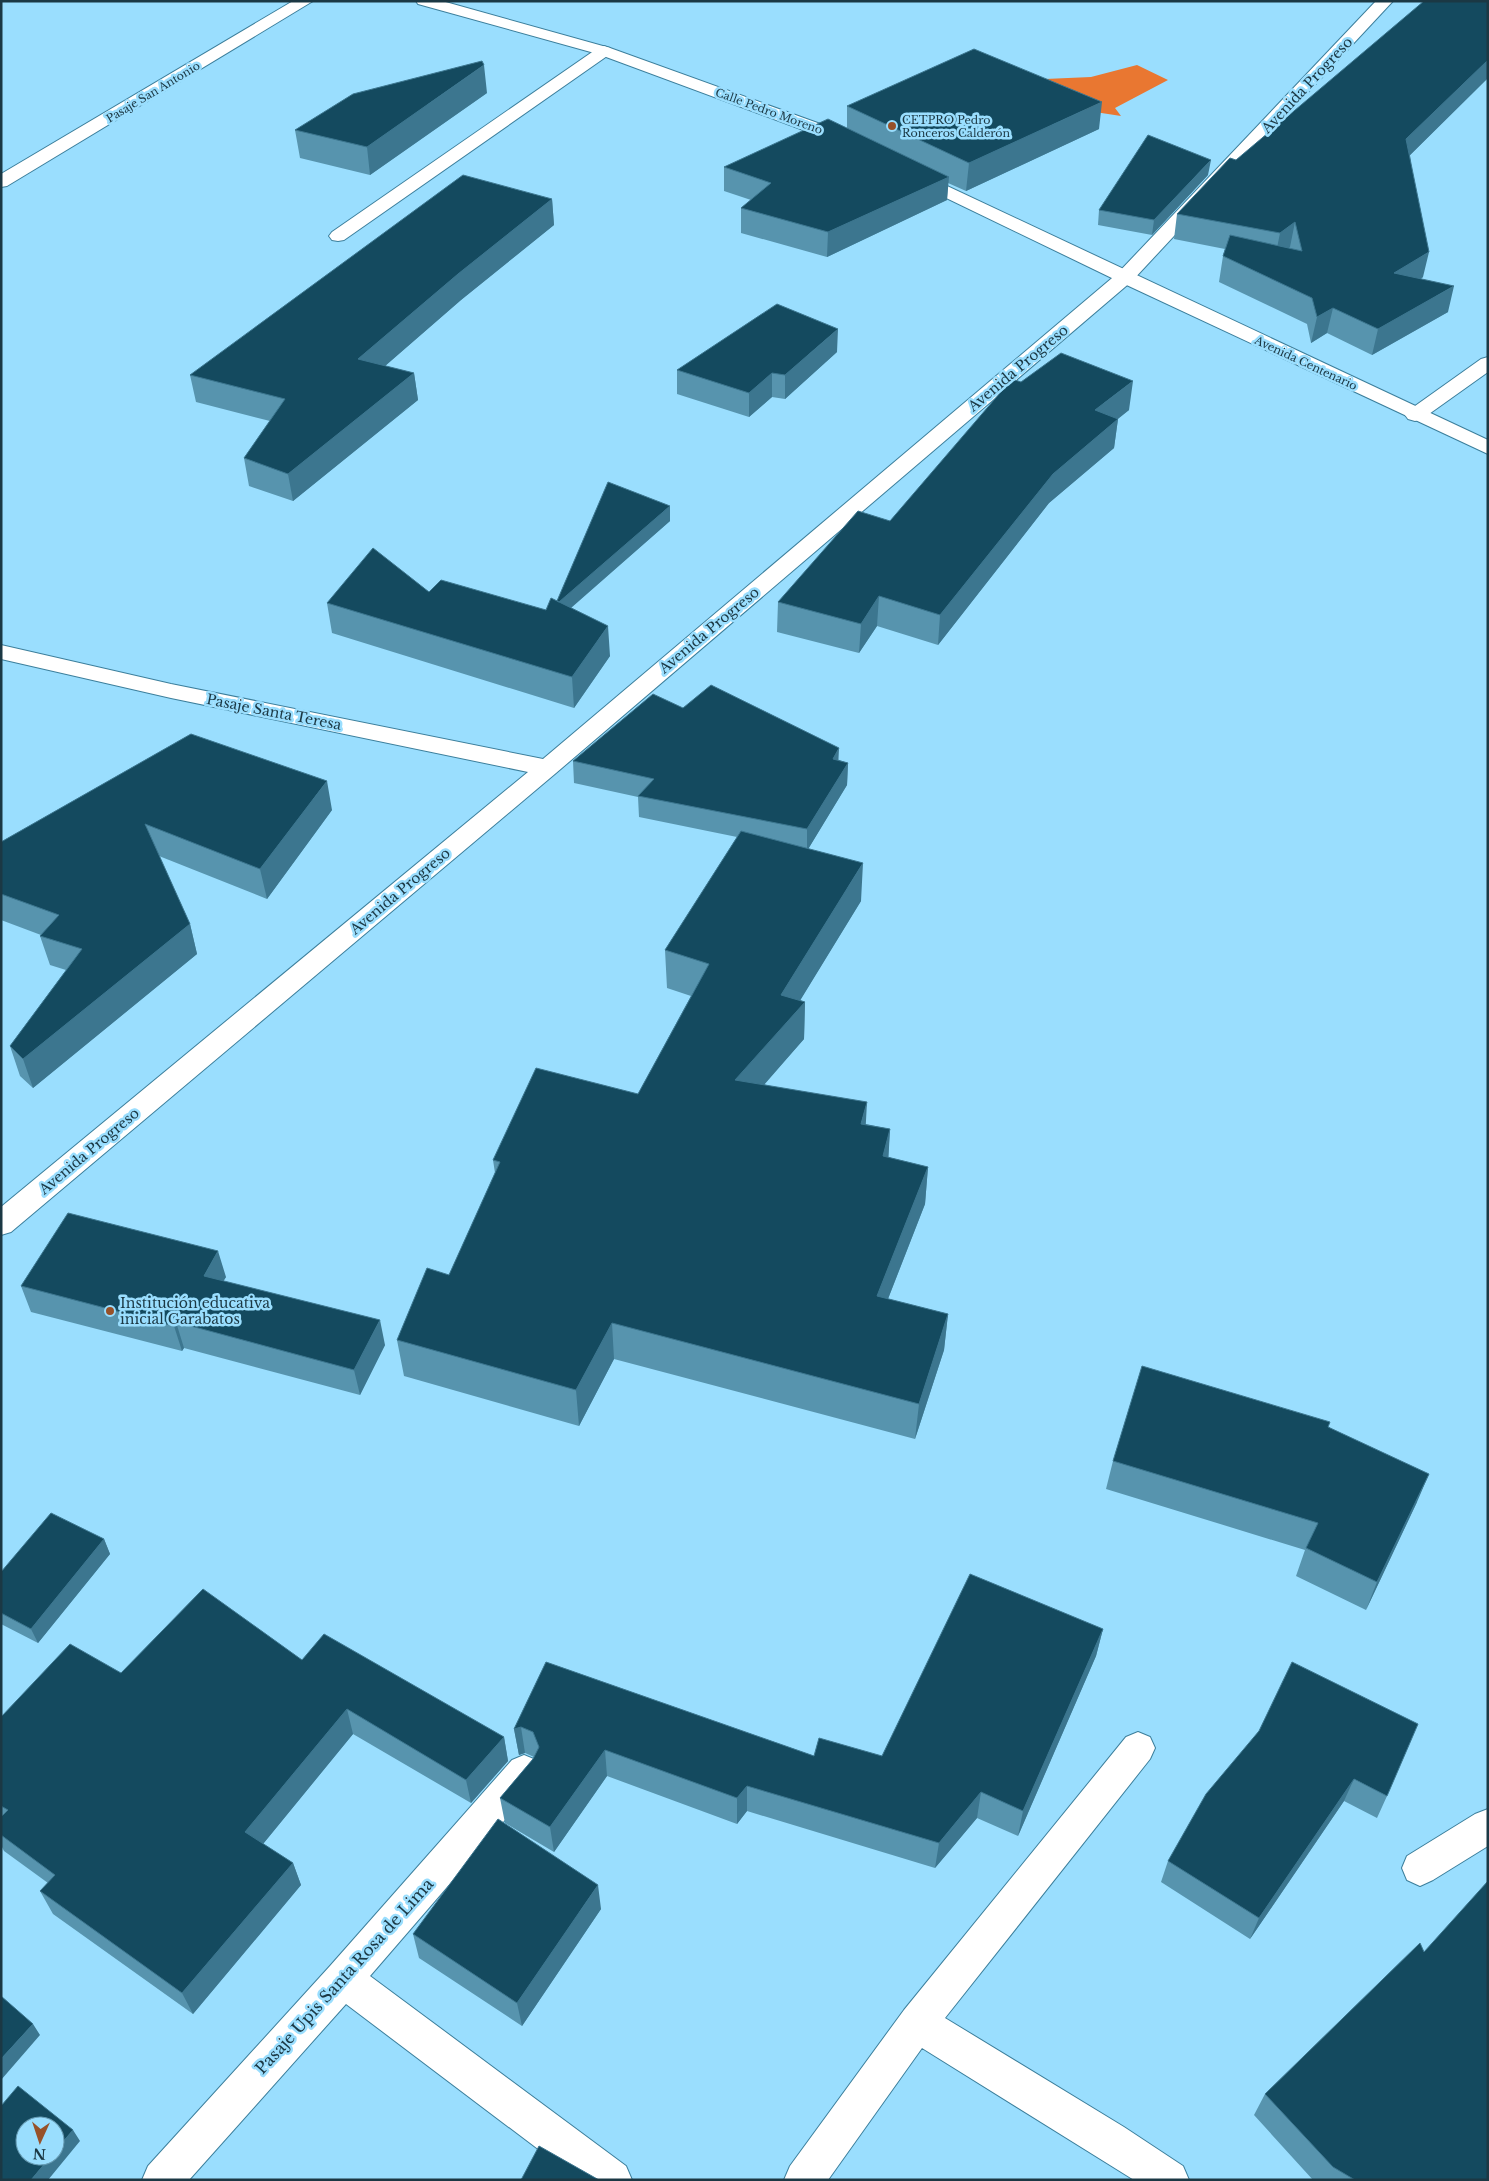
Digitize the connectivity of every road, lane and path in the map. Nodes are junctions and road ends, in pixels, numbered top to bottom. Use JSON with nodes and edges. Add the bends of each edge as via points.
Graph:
{"nodes":[{"id":1,"x":305,"y":1,"type":"edge"},
{"id":2,"x":424,"y":1,"type":"edge"},
{"id":3,"x":1385,"y":1,"type":"edge"},
{"id":4,"x":604,"y":51,"type":"junction"},
{"id":5,"x":856,"y":147,"type":"edge"},
{"id":6,"x":901,"y":169,"type":"edge"},
{"id":7,"x":1,"y":182,"type":"edge"},
{"id":8,"x":338,"y":236,"type":"dead end"},
{"id":9,"x":1125,"y":278,"type":"junction"},
{"id":10,"x":1488,"y":363,"type":"edge"},
{"id":11,"x":1415,"y":415,"type":"junction"},
{"id":12,"x":1488,"y":448,"type":"edge"},
{"id":13,"x":1,"y":652,"type":"edge"},
{"id":14,"x":548,"y":768,"type":"junction"},
{"id":15,"x":1,"y":1224,"type":"edge"},
{"id":16,"x":1138,"y":1748,"type":"dead end"},
{"id":17,"x":524,"y":1772,"type":"edge"},
{"id":18,"x":1488,"y":1826,"type":"edge"},
{"id":19,"x":1420,"y":1868,"type":"dead end"},
{"id":20,"x":343,"y":1979,"type":"junction"},
{"id":21,"x":917,"y":2023,"type":"junction"},
{"id":22,"x":162,"y":2180,"type":"edge"},
{"id":23,"x":612,"y":2180,"type":"edge"},
{"id":24,"x":804,"y":2180,"type":"edge"},
{"id":25,"x":1169,"y":2180,"type":"edge"}],
"edges":[{"from":1,"to":7,"type":"street","name":"Pasaje San Antonio"},
{"from":2,"to":4,"type":"street","name":"Calle Pedro Moreno"},
{"from":3,"to":9,"type":"street","name":"Avenida Progreso"},
{"from":4,"to":5,"type":"street","name":"Calle Pedro Moreno","via":[[820,130]]},
{"from":4,"to":8,"type":"street"},
{"from":6,"to":9,"type":"street"},
{"from":9,"to":11,"type":"street","name":"Avenida Centenario"},
{"from":9,"to":14,"type":"street","name":"Avenida Progreso"},
{"from":10,"to":11,"type":"street"},
{"from":11,"to":12,"type":"street","name":"Avenida Centenario"},
{"from":13,"to":14,"type":"street","name":"Pasaje Santa Teresa","via":[[171,691]]},
{"from":14,"to":15,"type":"street","name":"Avenida Progreso"},
{"from":16,"to":21,"type":"street"},
{"from":17,"to":20,"type":"street","name":"Pasaje Upis Santa Rosa de Lima"},
{"from":18,"to":19,"type":"street"},
{"from":20,"to":22,"type":"street","name":"Pasaje Upis Santa Rosa de Lima"},
{"from":20,"to":23,"type":"street"},
{"from":21,"to":24,"type":"street"},
{"from":21,"to":25,"type":"street"}]}
